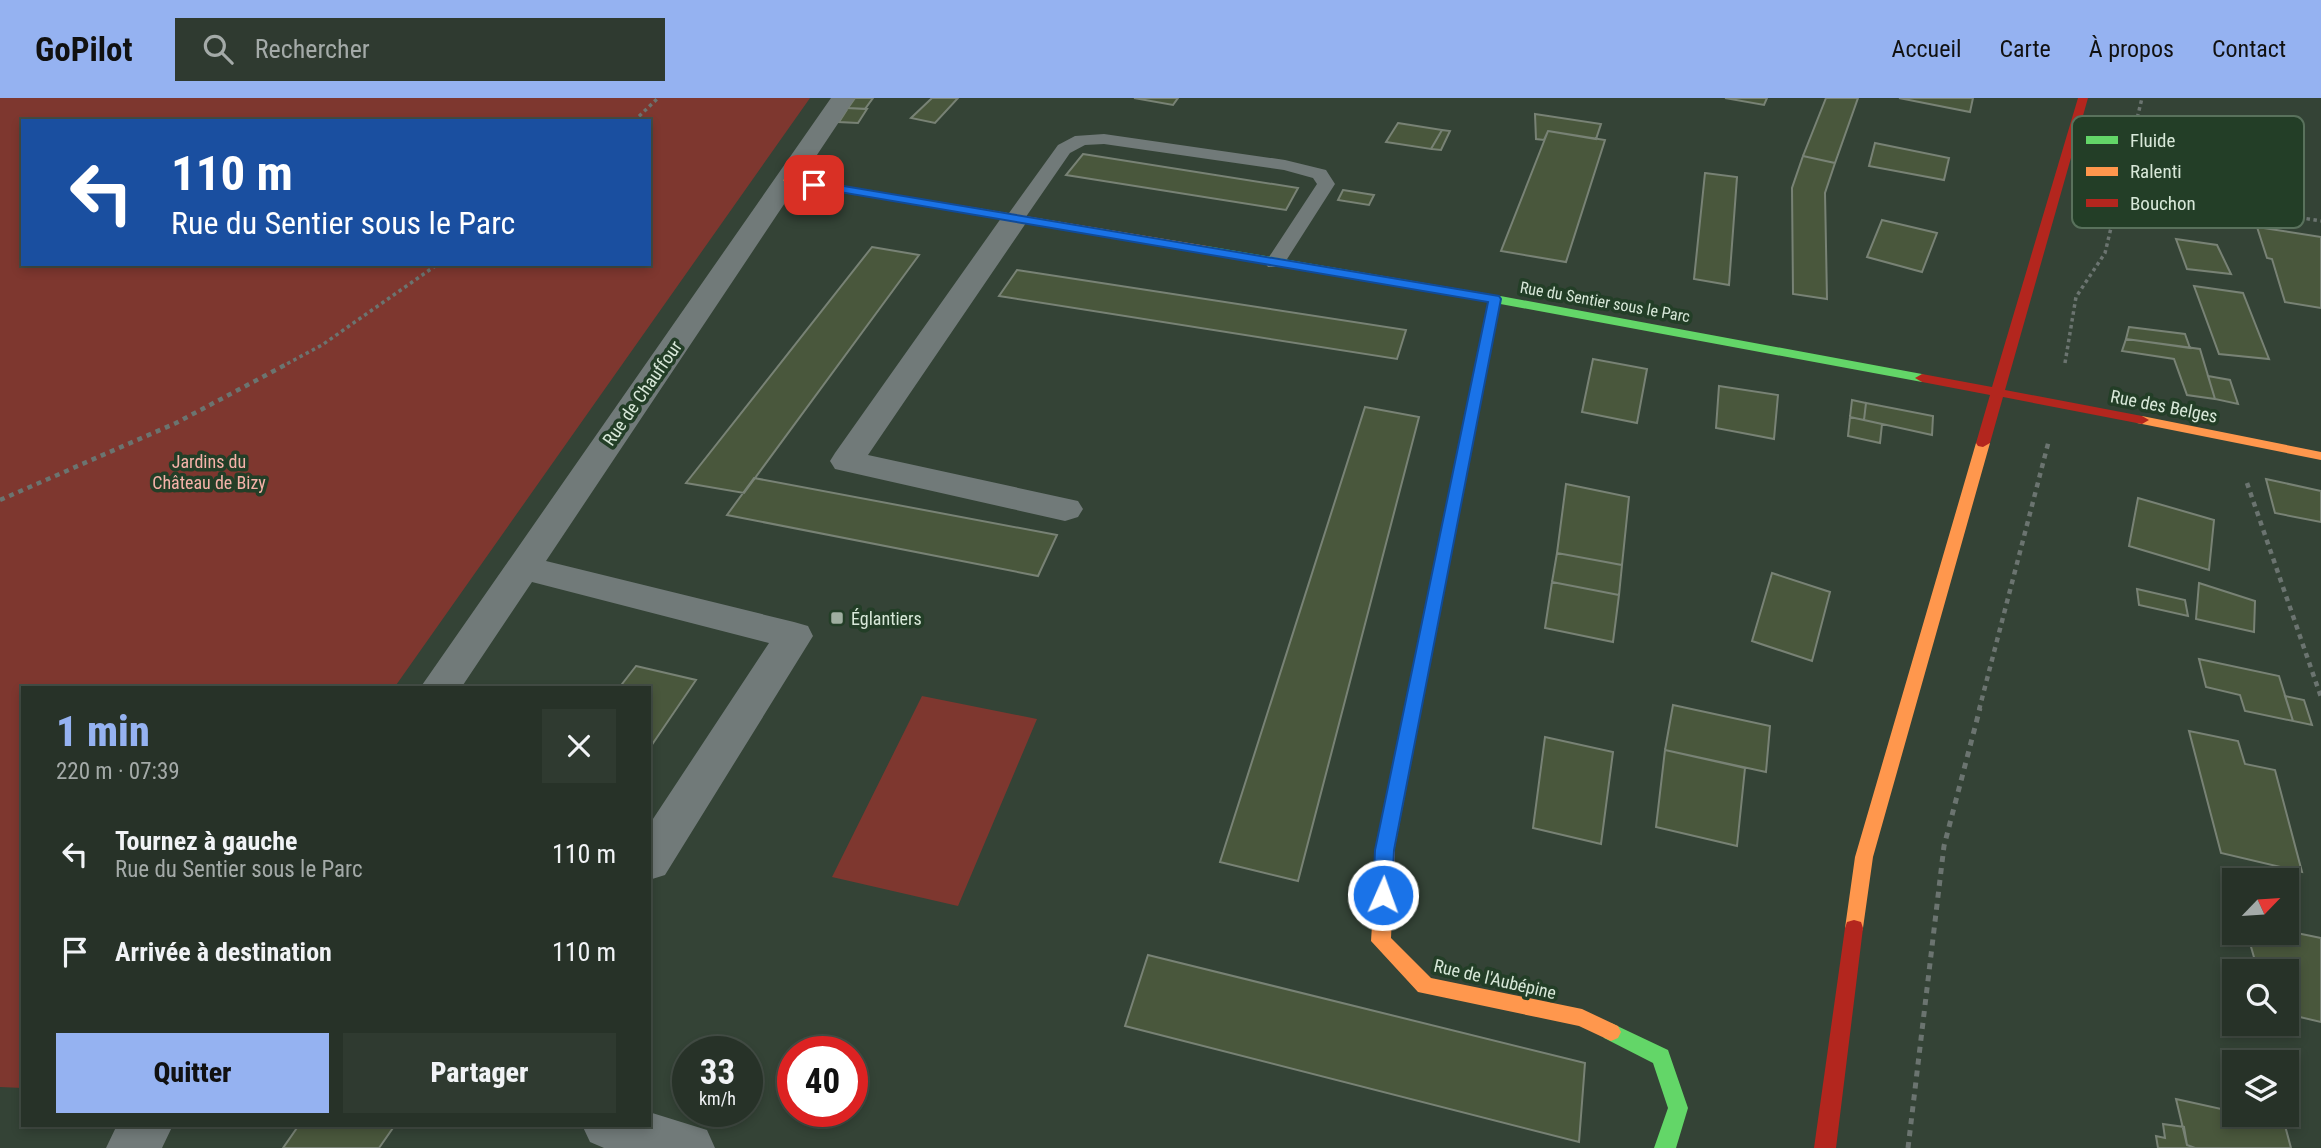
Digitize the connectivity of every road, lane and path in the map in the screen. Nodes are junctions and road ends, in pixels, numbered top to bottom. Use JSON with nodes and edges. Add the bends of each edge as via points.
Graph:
{"nodes":[{"id":1,"x":658,"y":98,"type":"edge"},
{"id":2,"x":843,"y":98,"type":"edge"},
{"id":3,"x":2083,"y":98,"type":"edge"},
{"id":4,"x":2142,"y":98,"type":"edge"},
{"id":5,"x":2078,"y":116,"type":"edge"},
{"id":6,"x":2138,"y":116,"type":"edge"},
{"id":7,"x":636,"y":119,"type":"edge"},
{"id":8,"x":2072,"y":137,"type":"edge"},
{"id":9,"x":789,"y":180,"type":"junction"},
{"id":10,"x":1014,"y":220,"type":"junction"},
{"id":11,"x":2111,"y":228,"type":"edge"},
{"id":12,"x":1275,"y":263,"type":"junction"},
{"id":13,"x":435,"y":266,"type":"edge"},
{"id":14,"x":1495,"y":299,"type":"junction"},
{"id":15,"x":2000,"y":392,"type":"junction"},
{"id":16,"x":2058,"y":404,"type":"junction"},
{"id":17,"x":2231,"y":439,"type":"junction"},
{"id":18,"x":2321,"y":456,"type":"edge"},
{"id":19,"x":0,"y":500,"type":"edge"},
{"id":20,"x":1065,"y":509,"type":"dead end"},
{"id":21,"x":521,"y":567,"type":"junction"},
{"id":22,"x":441,"y":686,"type":"edge"},
{"id":23,"x":2321,"y":697,"type":"edge"},
{"id":24,"x":651,"y":859,"type":"edge"},
{"id":25,"x":146,"y":1127,"type":"edge"},
{"id":26,"x":615,"y":1127,"type":"edge"},
{"id":27,"x":132,"y":1148,"type":"edge"},
{"id":28,"x":689,"y":1148,"type":"edge"},
{"id":29,"x":1665,"y":1148,"type":"edge"},
{"id":30,"x":1825,"y":1148,"type":"edge"},
{"id":31,"x":1909,"y":1148,"type":"edge"}],
"edges":[{"from":1,"to":7,"type":"path"},
{"from":2,"to":9,"type":"street","name":"Rue de Chauffour"},
{"from":3,"to":5,"type":"street"},
{"from":4,"to":6,"type":"path"},
{"from":8,"to":15,"type":"street"},
{"from":9,"to":10,"type":"street","name":"Rue du Sentier sous le Parc"},
{"from":9,"to":21,"type":"street","name":"Rue de Chauffour"},
{"from":10,"to":12,"type":"street","name":"Rue du Sentier sous le Parc"},
{"from":10,"to":12,"type":"lane","via":[[1065,149],[1081,140],[1104,139],[1285,164],[1320,174],[1326,184]]},
{"from":10,"to":20,"type":"street","via":[[847,461]]},
{"from":11,"to":16,"type":"path","via":[[2105,253],[2076,297]]},
{"from":12,"to":14,"type":"street","name":"Rue du Sentier sous le Parc"},
{"from":13,"to":19,"type":"path","via":[[298,358],[176,423]]},
{"from":14,"to":15,"type":"street","name":"Rue du Sentier sous le Parc"},
{"from":14,"to":29,"type":"street","name":"Rue de l'Aubépine","via":[[1385,850],[1381,941],[1425,986],[1581,1018],[1661,1057],[1678,1108]]},
{"from":15,"to":16,"type":"street","name":"Rue des Belges"},
{"from":15,"to":30,"type":"street","via":[[1864,857]]},
{"from":16,"to":17,"type":"street","name":"Rue des Belges"},
{"from":16,"to":31,"type":"path","via":[[1944,846]]},
{"from":17,"to":18,"type":"street","name":"Rue des Belges"},
{"from":17,"to":23,"type":"path"},
{"from":21,"to":22,"type":"street","name":"Rue de Chauffour"},
{"from":21,"to":24,"type":"street","via":[[794,636]]},
{"from":25,"to":27,"type":"street"},
{"from":26,"to":28,"type":"street"}]}
